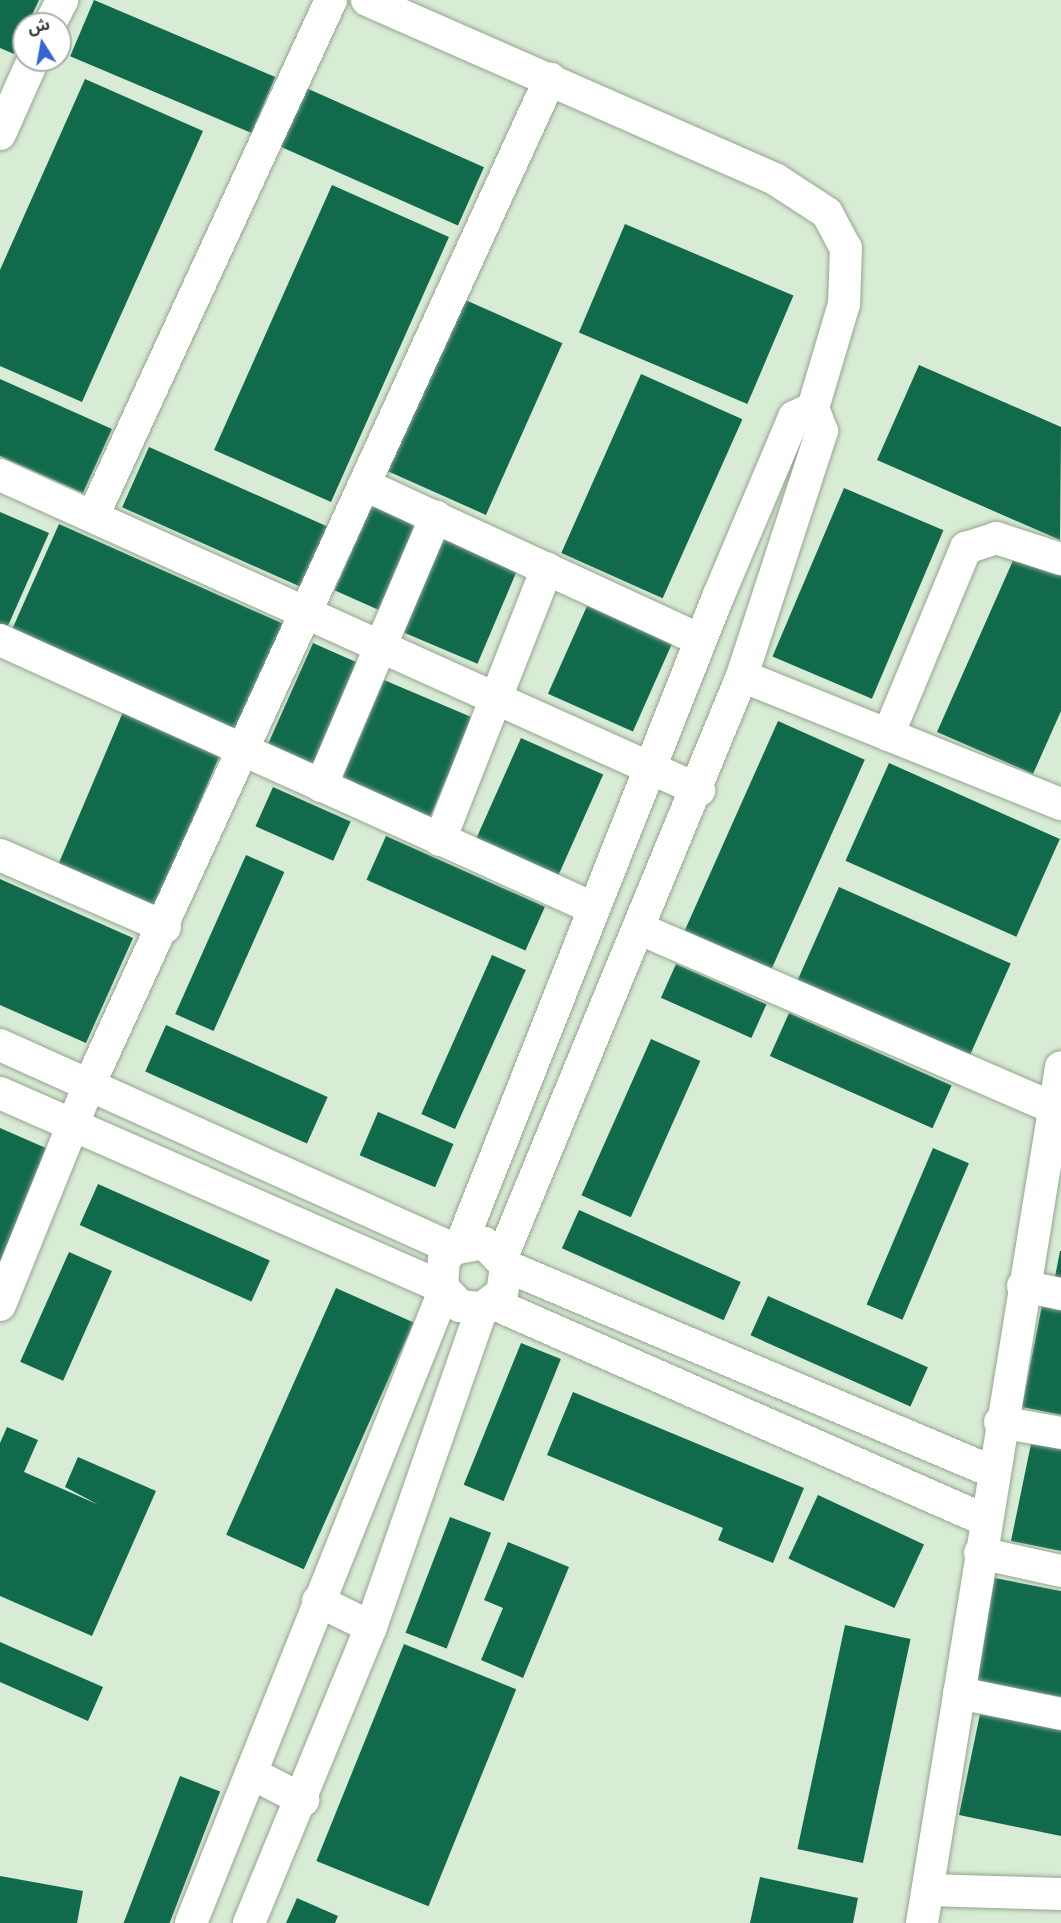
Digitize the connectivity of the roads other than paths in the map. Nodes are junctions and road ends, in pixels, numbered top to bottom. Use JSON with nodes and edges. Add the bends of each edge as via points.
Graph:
{"nodes":[{"id":1,"x":331,"y":0,"type":"edge"},
{"id":2,"x":367,"y":0,"type":"edge"},
{"id":3,"x":18,"y":72,"type":"edge"},
{"id":4,"x":550,"y":79,"type":"junction"},
{"id":5,"x":0,"y":134,"type":"edge"},
{"id":6,"x":813,"y":408,"type":"junction"},
{"id":7,"x":0,"y":475,"type":"edge"},
{"id":8,"x":365,"y":485,"type":"junction"},
{"id":9,"x":93,"y":516,"type":"junction"},
{"id":10,"x":436,"y":516,"type":"junction"},
{"id":11,"x":1061,"y":559,"type":"edge"},
{"id":12,"x":547,"y":568,"type":"junction"},
{"id":13,"x":309,"y":612,"type":"junction"},
{"id":14,"x":0,"y":640,"type":"edge"},
{"id":15,"x":700,"y":640,"type":"junction"},
{"id":16,"x":382,"y":645,"type":"junction"},
{"id":17,"x":742,"y":676,"type":"junction"},
{"id":18,"x":498,"y":700,"type":"junction"},
{"id":19,"x":888,"y":735,"type":"junction"},
{"id":20,"x":247,"y":748,"type":"junction"},
{"id":21,"x":648,"y":770,"type":"junction"},
{"id":22,"x":321,"y":786,"type":"junction"},
{"id":23,"x":699,"y":790,"type":"junction"},
{"id":24,"x":1061,"y":804,"type":"edge"},
{"id":25,"x":440,"y":840,"type":"junction"},
{"id":26,"x":0,"y":855,"type":"edge"},
{"id":27,"x":593,"y":908,"type":"junction"},
{"id":28,"x":165,"y":927,"type":"junction"},
{"id":29,"x":640,"y":929,"type":"junction"},
{"id":30,"x":0,"y":1045,"type":"edge"},
{"id":31,"x":1061,"y":1067,"type":"edge"},
{"id":32,"x":89,"y":1085,"type":"junction"},
{"id":33,"x":0,"y":1093,"type":"edge"},
{"id":34,"x":1053,"y":1108,"type":"junction"},
{"id":35,"x":74,"y":1127,"type":"junction"},
{"id":36,"x":457,"y":1247,"type":"junction"},
{"id":37,"x":504,"y":1261,"type":"junction"},
{"id":38,"x":1023,"y":1286,"type":"junction"},
{"id":39,"x":443,"y":1289,"type":"junction"},
{"id":40,"x":1061,"y":1293,"type":"edge"},
{"id":41,"x":0,"y":1305,"type":"edge"},
{"id":42,"x":487,"y":1305,"type":"junction"},
{"id":43,"x":1000,"y":1422,"type":"junction"},
{"id":44,"x":1061,"y":1432,"type":"edge"},
{"id":45,"x":993,"y":1472,"type":"junction"},
{"id":46,"x":985,"y":1520,"type":"junction"},
{"id":47,"x":980,"y":1553,"type":"junction"},
{"id":48,"x":1061,"y":1570,"type":"edge"},
{"id":49,"x":318,"y":1600,"type":"junction"},
{"id":50,"x":371,"y":1627,"type":"junction"},
{"id":51,"x":959,"y":1693,"type":"junction"},
{"id":52,"x":1061,"y":1714,"type":"edge"},
{"id":53,"x":251,"y":1773,"type":"junction"},
{"id":54,"x":303,"y":1800,"type":"junction"},
{"id":55,"x":928,"y":1890,"type":"junction"},
{"id":56,"x":1061,"y":1894,"type":"edge"},
{"id":57,"x":190,"y":1923,"type":"edge"},
{"id":58,"x":249,"y":1923,"type":"edge"},
{"id":59,"x":922,"y":1923,"type":"edge"}],
"edges":[{"from":1,"to":9,"type":"street"},
{"from":2,"to":4,"type":"street"},
{"from":3,"to":5,"type":"street"},
{"from":4,"to":6,"type":"street","via":[[775,179],[827,213],[846,248],[847,269],[834,344]]},
{"from":4,"to":8,"type":"street"},
{"from":6,"to":15,"type":"street","via":[[794,417]]},
{"from":6,"to":17,"type":"street","via":[[822,431]]},
{"from":7,"to":9,"type":"street"},
{"from":8,"to":10,"type":"street"},
{"from":8,"to":13,"type":"street"},
{"from":9,"to":13,"type":"street"},
{"from":10,"to":12,"type":"street"},
{"from":10,"to":16,"type":"street"},
{"from":11,"to":19,"type":"street","via":[[996,538],[966,548]]},
{"from":12,"to":15,"type":"street"},
{"from":12,"to":18,"type":"street"},
{"from":13,"to":16,"type":"street"},
{"from":13,"to":20,"type":"street"},
{"from":14,"to":20,"type":"street"},
{"from":15,"to":21,"type":"street"},
{"from":16,"to":18,"type":"street"},
{"from":16,"to":22,"type":"street"},
{"from":17,"to":19,"type":"street"},
{"from":17,"to":23,"type":"street"},
{"from":18,"to":21,"type":"street"},
{"from":18,"to":25,"type":"street"},
{"from":19,"to":24,"type":"street"},
{"from":20,"to":22,"type":"street"},
{"from":20,"to":28,"type":"street"},
{"from":21,"to":23,"type":"street"},
{"from":21,"to":27,"type":"street"},
{"from":22,"to":25,"type":"street"},
{"from":23,"to":29,"type":"street"},
{"from":25,"to":27,"type":"street"},
{"from":26,"to":28,"type":"street"},
{"from":27,"to":36,"type":"street"},
{"from":28,"to":32,"type":"street"},
{"from":29,"to":34,"type":"street"},
{"from":29,"to":37,"type":"street"},
{"from":30,"to":32,"type":"street"},
{"from":31,"to":34,"type":"street"},
{"from":32,"to":35,"type":"street"},
{"from":32,"to":36,"type":"street"},
{"from":33,"to":35,"type":"street"},
{"from":34,"to":38,"type":"street"},
{"from":35,"to":39,"type":"street"},
{"from":35,"to":41,"type":"street"},
{"from":36,"to":37,"type":"street","via":[[484,1243]]},
{"from":36,"to":39,"type":"street","via":[[440,1273]]},
{"from":37,"to":42,"type":"street","via":[[507,1280]]},
{"from":37,"to":45,"type":"street"},
{"from":38,"to":40,"type":"street"},
{"from":38,"to":43,"type":"street"},
{"from":39,"to":42,"type":"street","via":[[460,1306]]},
{"from":39,"to":49,"type":"street"},
{"from":42,"to":46,"type":"street"},
{"from":42,"to":50,"type":"street"},
{"from":43,"to":44,"type":"street"},
{"from":43,"to":45,"type":"street"},
{"from":45,"to":46,"type":"street"},
{"from":46,"to":47,"type":"street"},
{"from":47,"to":48,"type":"street"},
{"from":47,"to":51,"type":"street"},
{"from":49,"to":50,"type":"street"},
{"from":49,"to":53,"type":"street"},
{"from":50,"to":54,"type":"street"},
{"from":51,"to":52,"type":"street"},
{"from":51,"to":55,"type":"street"},
{"from":53,"to":54,"type":"street"},
{"from":53,"to":57,"type":"street"},
{"from":54,"to":58,"type":"street"},
{"from":55,"to":56,"type":"street"},
{"from":55,"to":59,"type":"street"}]}
